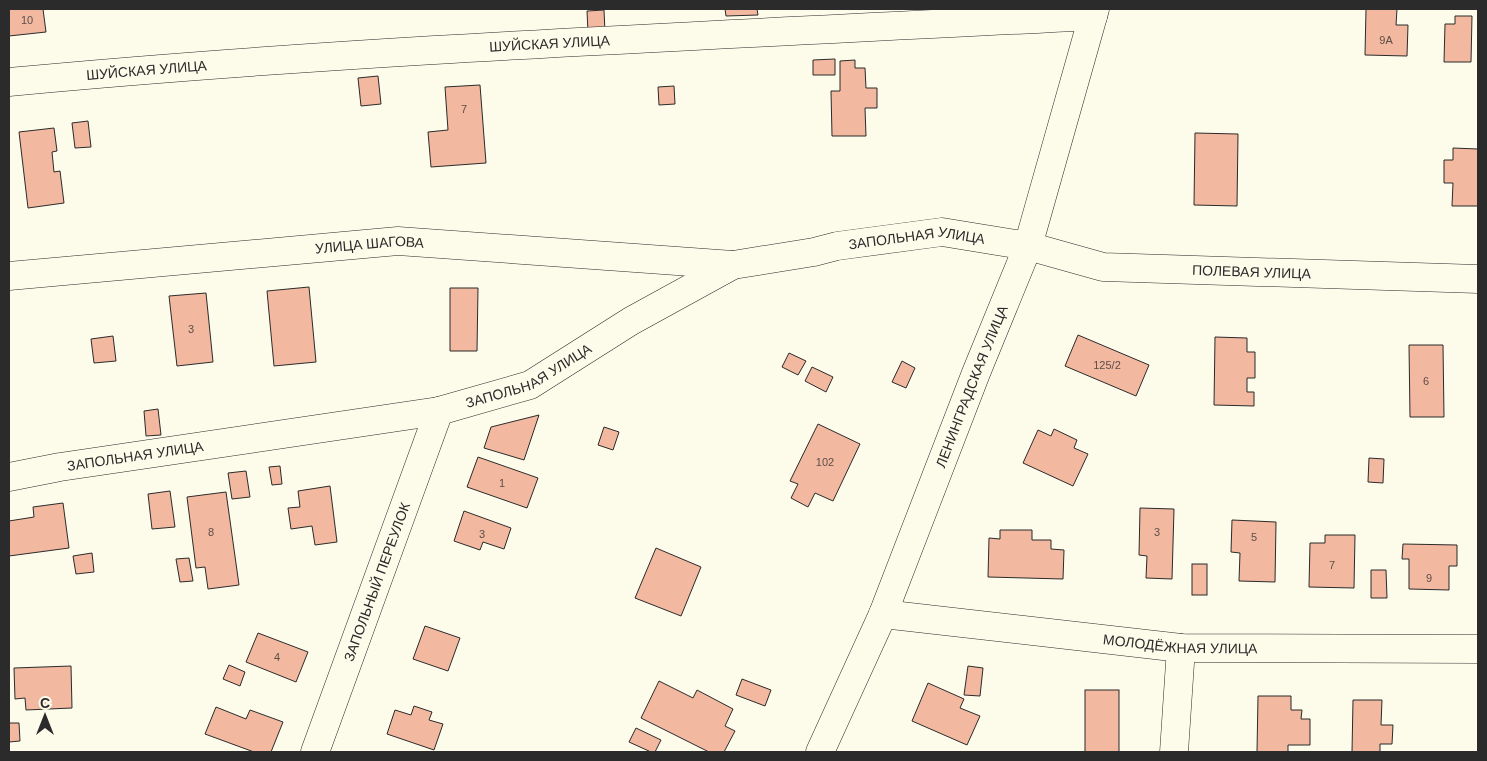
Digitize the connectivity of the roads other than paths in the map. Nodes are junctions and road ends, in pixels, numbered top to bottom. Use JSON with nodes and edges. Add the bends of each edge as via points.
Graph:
{"nodes":[{"id":1,"x":1094,"y":12,"type":"edge"},
{"id":2,"x":9,"y":82,"type":"edge"},
{"id":3,"x":1028,"y":246,"type":"junction"},
{"id":4,"x":732,"y":265,"type":"junction"},
{"id":5,"x":9,"y":276,"type":"edge"},
{"id":6,"x":1478,"y":279,"type":"edge"},
{"id":7,"x":439,"y":411,"type":"junction"},
{"id":8,"x":9,"y":477,"type":"edge"},
{"id":9,"x":883,"y":614,"type":"junction"},
{"id":10,"x":1181,"y":648,"type":"junction"},
{"id":11,"x":1478,"y":649,"type":"edge"},
{"id":12,"x":315,"y":752,"type":"edge"},
{"id":13,"x":820,"y":752,"type":"edge"},
{"id":14,"x":1174,"y":752,"type":"edge"}],
"edges":[{"from":1,"to":2,"type":"street","name":"ШУЙСКАЯ УЛИЦА","via":[[232,63]]},
{"from":1,"to":3,"type":"street","name":"ЛЕНИНГРАДСКАЯ УЛИЦА"},
{"from":3,"to":4,"type":"street","name":"ЗАПОЛЬНАЯ УЛИЦА","via":[[942,232]]},
{"from":3,"to":6,"type":"street","name":"ПОЛЕВАЯ УЛИЦА","via":[[1103,268]]},
{"from":3,"to":9,"type":"street","name":"ЛЕНИНГРАДСКАЯ УЛИЦА"},
{"from":4,"to":5,"type":"street","name":"УЛИЦА ШАГОВА","via":[[398,241]]},
{"from":4,"to":7,"type":"street","name":"ЗАПОЛЬНАЯ УЛИЦА","via":[[631,321],[530,385]]},
{"from":7,"to":8,"type":"street","name":"ЗАПОЛЬНАЯ УЛИЦА"},
{"from":7,"to":12,"type":"street","name":"ЗАПОЛЬНЫЙ ПЕРЕУЛОК"},
{"from":9,"to":10,"type":"street","name":"МОЛОДЁЖНАЯ УЛИЦА"},
{"from":9,"to":13,"type":"street","name":"ЛЕНИНГРАДСКАЯ УЛИЦА"},
{"from":10,"to":11,"type":"street","name":"МОЛОДЁЖНАЯ УЛИЦА"},
{"from":10,"to":14,"type":"street"}]}
